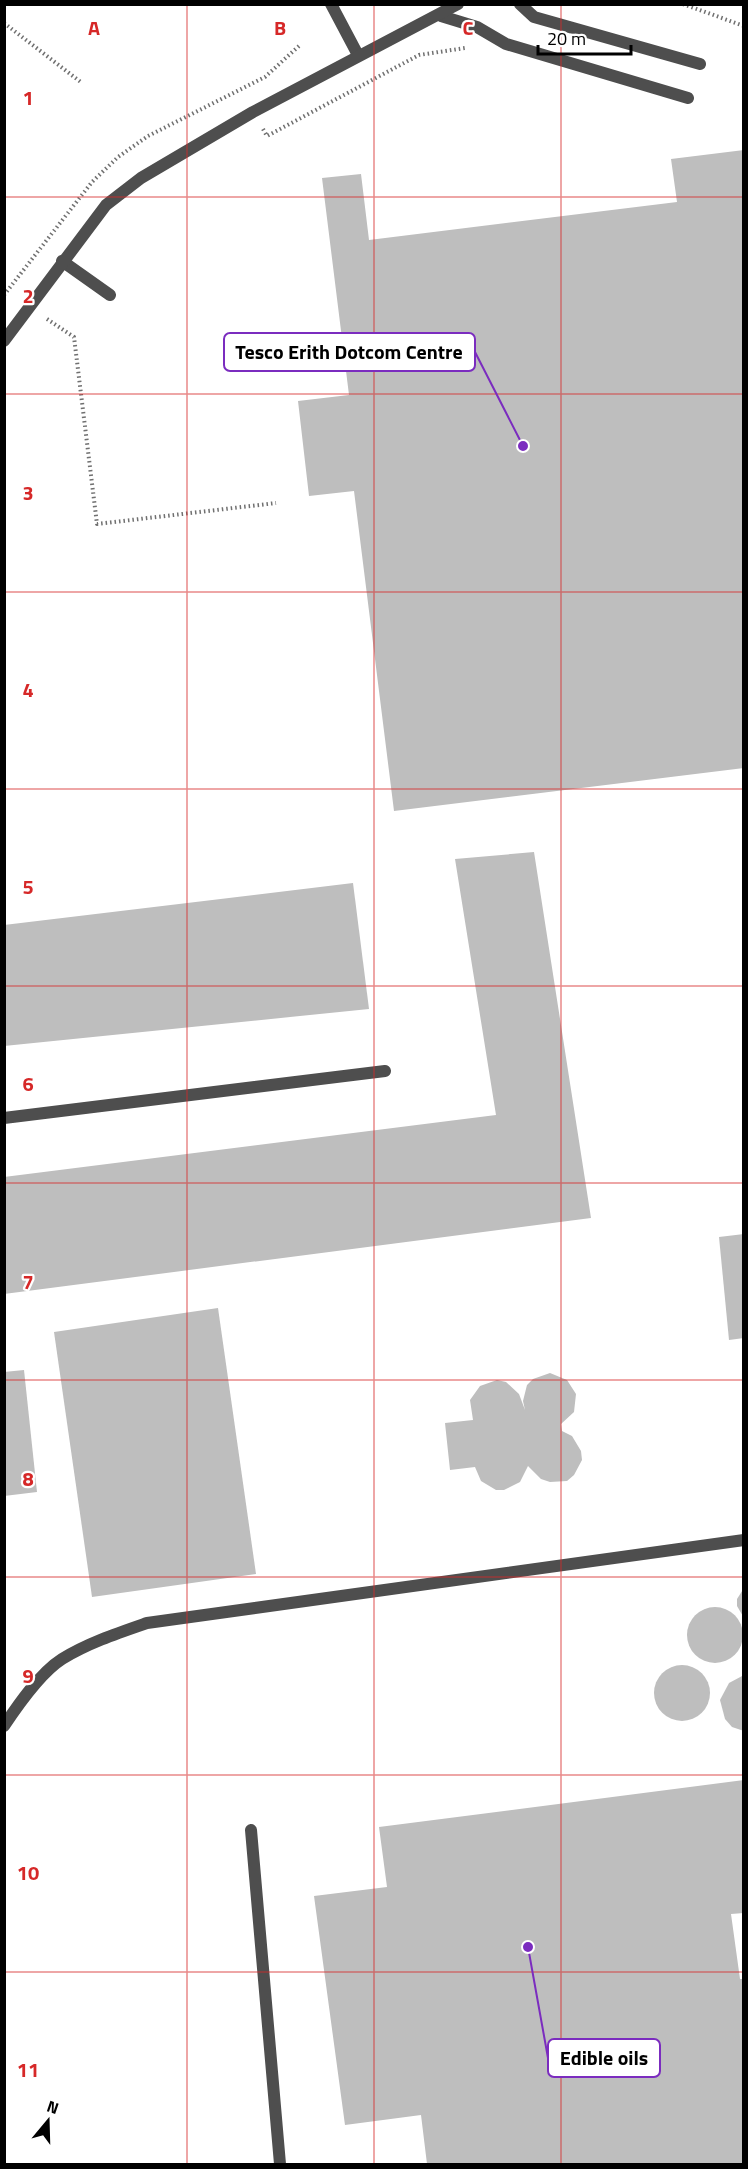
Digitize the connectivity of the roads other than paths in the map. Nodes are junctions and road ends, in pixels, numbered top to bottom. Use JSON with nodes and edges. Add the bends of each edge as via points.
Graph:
{"nodes":[{"id":1,"x":331,"y":4,"type":"edge"},
{"id":2,"x":458,"y":4,"type":"edge"},
{"id":3,"x":520,"y":4,"type":"edge"},
{"id":4,"x":441,"y":16,"type":"junction"},
{"id":5,"x":358,"y":55,"type":"junction"},
{"id":6,"x":700,"y":64,"type":"dead end"},
{"id":7,"x":688,"y":98,"type":"dead end"},
{"id":8,"x":62,"y":261,"type":"junction"},
{"id":9,"x":110,"y":295,"type":"dead end"},
{"id":10,"x":6,"y":339,"type":"edge"},
{"id":11,"x":385,"y":1071,"type":"dead end"},
{"id":12,"x":4,"y":1118,"type":"edge"},
{"id":13,"x":744,"y":1540,"type":"edge"},
{"id":14,"x":4,"y":1726,"type":"edge"},
{"id":15,"x":250,"y":1830,"type":"dead end"},
{"id":16,"x":280,"y":2164,"type":"edge"}],
"edges":[{"from":1,"to":5,"type":"street"},
{"from":2,"to":4,"type":"street"},
{"from":3,"to":6,"type":"street","via":[[534,17]]},
{"from":4,"to":5,"type":"street"},
{"from":4,"to":7,"type":"street","via":[[477,27],[506,44]]},
{"from":5,"to":8,"type":"street","via":[[141,178],[106,205]]},
{"from":8,"to":9,"type":"street"},
{"from":8,"to":10,"type":"street"},
{"from":11,"to":12,"type":"street"},
{"from":13,"to":14,"type":"street","via":[[147,1623],[104,1638],[60,1660],[21,1701]]},
{"from":15,"to":16,"type":"street"}]}
